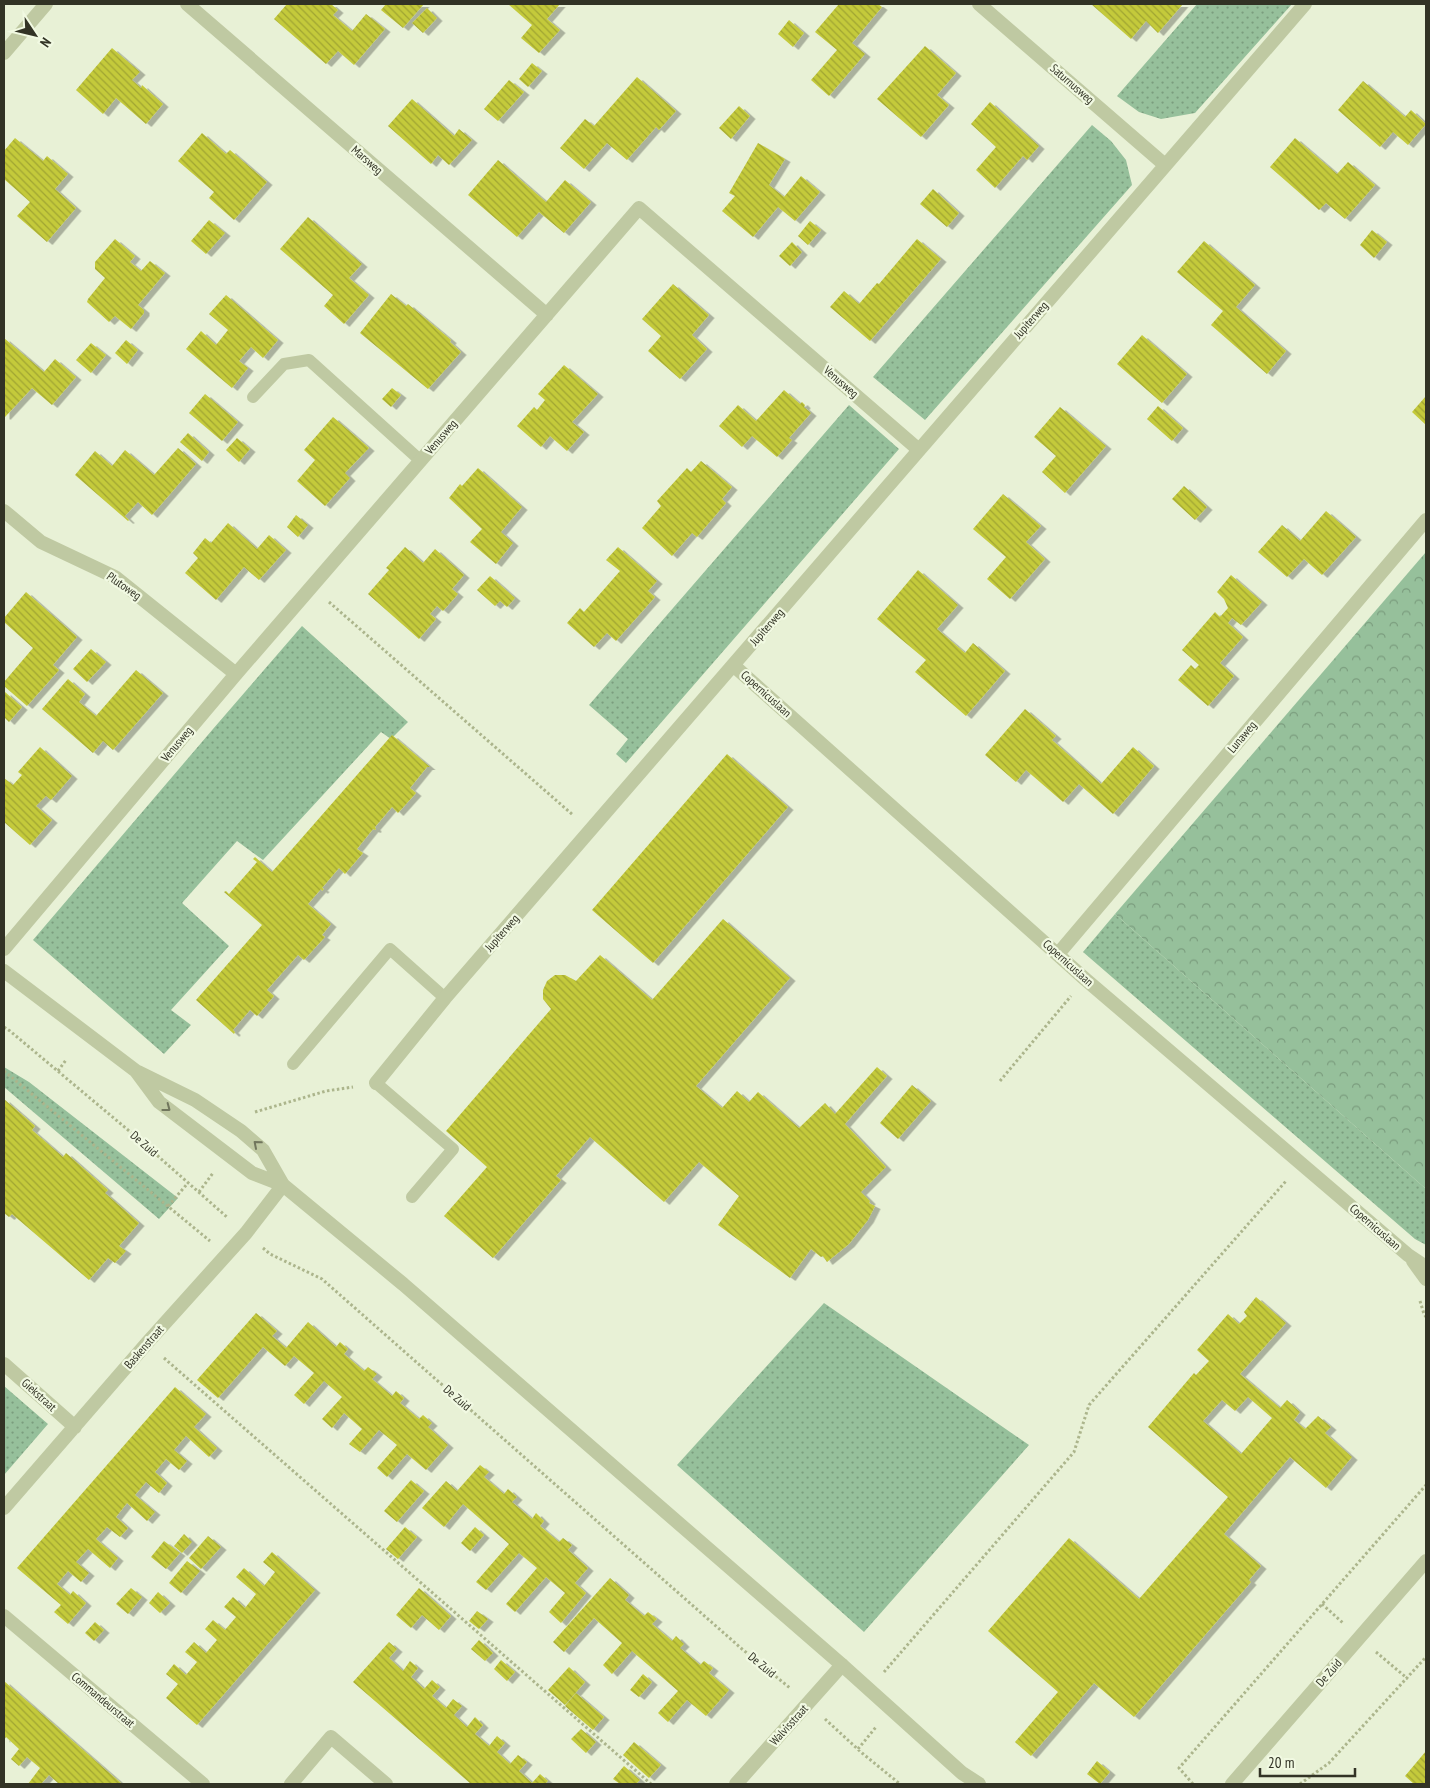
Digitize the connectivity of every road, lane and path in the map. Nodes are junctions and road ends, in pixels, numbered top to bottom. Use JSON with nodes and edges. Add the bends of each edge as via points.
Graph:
{"nodes":[{"id":1,"x":46,"y":4,"type":"edge"},
{"id":2,"x":186,"y":4,"type":"edge"},
{"id":3,"x":979,"y":4,"type":"edge"},
{"id":4,"x":1305,"y":4,"type":"edge"},
{"id":5,"x":4,"y":52,"type":"edge"},
{"id":6,"x":1166,"y":165,"type":"junction"},
{"id":7,"x":547,"y":315,"type":"junction"},
{"id":8,"x":253,"y":397,"type":"dead end"},
{"id":9,"x":919,"y":450,"type":"junction"},
{"id":10,"x":421,"y":461,"type":"junction"},
{"id":11,"x":4,"y":511,"type":"edge"},
{"id":12,"x":1426,"y":520,"type":"edge"},
{"id":13,"x":312,"y":587,"type":"junction"},
{"id":14,"x":733,"y":665,"type":"junction"},
{"id":15,"x":236,"y":674,"type":"junction"},
{"id":16,"x":591,"y":830,"type":"junction"},
{"id":17,"x":4,"y":949,"type":"edge"},
{"id":18,"x":1058,"y":954,"type":"junction"},
{"id":19,"x":4,"y":971,"type":"edge"},
{"id":20,"x":1085,"y":979,"type":"junction"},
{"id":21,"x":445,"y":998,"type":"junction"},
{"id":22,"x":4,"y":1027,"type":"edge"},
{"id":23,"x":66,"y":1060,"type":"dead end"},
{"id":24,"x":293,"y":1064,"type":"dead end"},
{"id":25,"x":58,"y":1070,"type":"junction"},
{"id":26,"x":4,"y":1071,"type":"edge"},
{"id":27,"x":136,"y":1071,"type":"junction"},
{"id":28,"x":1000,"y":1081,"type":"dead end"},
{"id":29,"x":376,"y":1083,"type":"junction"},
{"id":30,"x":241,"y":1131,"type":"junction"},
{"id":31,"x":226,"y":1154,"type":"junction"},
{"id":32,"x":1301,"y":1163,"type":"junction"},
{"id":33,"x":188,"y":1183,"type":"junction"},
{"id":34,"x":283,"y":1185,"type":"junction"},
{"id":35,"x":199,"y":1192,"type":"junction"},
{"id":36,"x":412,"y":1197,"type":"dead end"},
{"id":37,"x":168,"y":1206,"type":"junction"},
{"id":38,"x":246,"y":1234,"type":"junction"},
{"id":39,"x":226,"y":1255,"type":"junction"},
{"id":40,"x":1408,"y":1255,"type":"junction"},
{"id":41,"x":1426,"y":1267,"type":"edge"},
{"id":42,"x":1426,"y":1279,"type":"edge"},
{"id":43,"x":147,"y":1343,"type":"junction"},
{"id":44,"x":4,"y":1364,"type":"edge"},
{"id":45,"x":75,"y":1427,"type":"junction"},
{"id":46,"x":1426,"y":1485,"type":"edge"},
{"id":47,"x":4,"y":1508,"type":"edge"},
{"id":48,"x":1426,"y":1561,"type":"edge"},
{"id":49,"x":4,"y":1616,"type":"edge"},
{"id":50,"x":1426,"y":1657,"type":"edge"},
{"id":51,"x":842,"y":1665,"type":"junction"},
{"id":52,"x":888,"y":1679,"type":"dead end"},
{"id":53,"x":808,"y":1703,"type":"junction"},
{"id":54,"x":892,"y":1710,"type":"junction"},
{"id":55,"x":858,"y":1749,"type":"junction"},
{"id":56,"x":966,"y":1779,"type":"edge"},
{"id":57,"x":203,"y":1784,"type":"edge"},
{"id":58,"x":291,"y":1784,"type":"edge"},
{"id":59,"x":386,"y":1784,"type":"edge"},
{"id":60,"x":651,"y":1784,"type":"edge"},
{"id":61,"x":736,"y":1784,"type":"edge"},
{"id":62,"x":900,"y":1784,"type":"edge"},
{"id":63,"x":978,"y":1784,"type":"edge"},
{"id":64,"x":1193,"y":1784,"type":"edge"},
{"id":65,"x":1232,"y":1784,"type":"edge"},
{"id":66,"x":1300,"y":1784,"type":"edge"}],
"edges":[{"from":1,"to":5,"type":"street"},
{"from":2,"to":7,"type":"street","name":"Marsweg"},
{"from":3,"to":6,"type":"street","name":"Saturnusweg"},
{"from":4,"to":6,"type":"street","name":"Jupiterweg"},
{"from":6,"to":9,"type":"street","name":"Jupiterweg"},
{"from":7,"to":9,"type":"street","name":"Venusweg","via":[[639,208]]},
{"from":7,"to":10,"type":"street","name":"Venusweg"},
{"from":8,"to":10,"type":"lane","via":[[284,364],[309,360]]},
{"from":9,"to":14,"type":"street","name":"Jupiterweg"},
{"from":10,"to":13,"type":"street","name":"Venusweg"},
{"from":11,"to":15,"type":"street","name":"Plutoweg","via":[[41,542],[114,577]]},
{"from":12,"to":18,"type":"street","name":"Lunaweg"},
{"from":13,"to":15,"type":"street","name":"Venusweg"},
{"from":13,"to":16,"type":"path"},
{"from":14,"to":16,"type":"street","name":"Jupiterweg"},
{"from":14,"to":18,"type":"street","name":"Copernicuslaan"},
{"from":15,"to":17,"type":"street","name":"Venusweg"},
{"from":16,"to":21,"type":"street","name":"Jupiterweg"},
{"from":18,"to":20,"type":"street","name":"Copernicuslaan"},
{"from":19,"to":27,"type":"street"},
{"from":20,"to":28,"type":"path"},
{"from":20,"to":32,"type":"street","name":"Copernicuslaan"},
{"from":21,"to":24,"type":"lane","via":[[390,949]]},
{"from":21,"to":29,"type":"street","name":"Jupiterweg"},
{"from":22,"to":25,"type":"path","name":"De Zuid"},
{"from":23,"to":25,"type":"path"},
{"from":25,"to":33,"type":"path","name":"De Zuid"},
{"from":26,"to":37,"type":"path"},
{"from":27,"to":30,"type":"street","via":[[196,1100]]},
{"from":27,"to":31,"type":"street","one_way":true,"via":[[159,1102]]},
{"from":29,"to":30,"type":"path","via":[[326,1091],[256,1111]]},
{"from":29,"to":36,"type":"lane","via":[[453,1149]]},
{"from":34,"to":30,"type":"street","one_way":true,"via":[[263,1150]]},
{"from":31,"to":34,"type":"street","via":[[252,1172]]},
{"from":31,"to":35,"type":"path"},
{"from":32,"to":40,"type":"street","name":"Copernicuslaan"},
{"from":32,"to":52,"type":"path","via":[[1089,1405],[1074,1452],[883,1673]]},
{"from":33,"to":35,"type":"path","name":"De Zuid"},
{"from":33,"to":37,"type":"path"},
{"from":34,"to":38,"type":"street","name":"Baskenstraat"},
{"from":34,"to":51,"type":"street","via":[[403,1284]]},
{"from":35,"to":38,"type":"path","name":"De Zuid"},
{"from":37,"to":39,"type":"path"},
{"from":38,"to":39,"type":"street","name":"Baskenstraat"},
{"from":38,"to":53,"type":"path","name":"De Zuid","via":[[270,1254],[322,1279]]},
{"from":39,"to":43,"type":"street","name":"Baskenstraat"},
{"from":40,"to":41,"type":"street","name":"Copernicuslaan"},
{"from":40,"to":42,"type":"street","name":"Copernicuslaan"},
{"from":43,"to":45,"type":"street","name":"Baskenstraat"},
{"from":43,"to":60,"type":"path"},
{"from":44,"to":45,"type":"street","name":"Giekstraat"},
{"from":45,"to":47,"type":"street","name":"Baskenstraat"},
{"from":46,"to":64,"type":"path","via":[[1179,1768]]},
{"from":48,"to":65,"type":"street","name":"De Zuid"},
{"from":49,"to":57,"type":"street","name":"Commandeurstraat"},
{"from":50,"to":66,"type":"path","via":[[1329,1763]]},
{"from":51,"to":53,"type":"street","name":"Walvisstraat"},
{"from":51,"to":54,"type":"street"},
{"from":53,"to":55,"type":"path","name":"De Zuid"},
{"from":53,"to":61,"type":"street","name":"Walvisstraat"},
{"from":54,"to":55,"type":"path"},
{"from":54,"to":56,"type":"street"},
{"from":55,"to":62,"type":"path","name":"De Zuid"},
{"from":56,"to":63,"type":"street"},
{"from":58,"to":59,"type":"street","via":[[331,1737]]}]}
